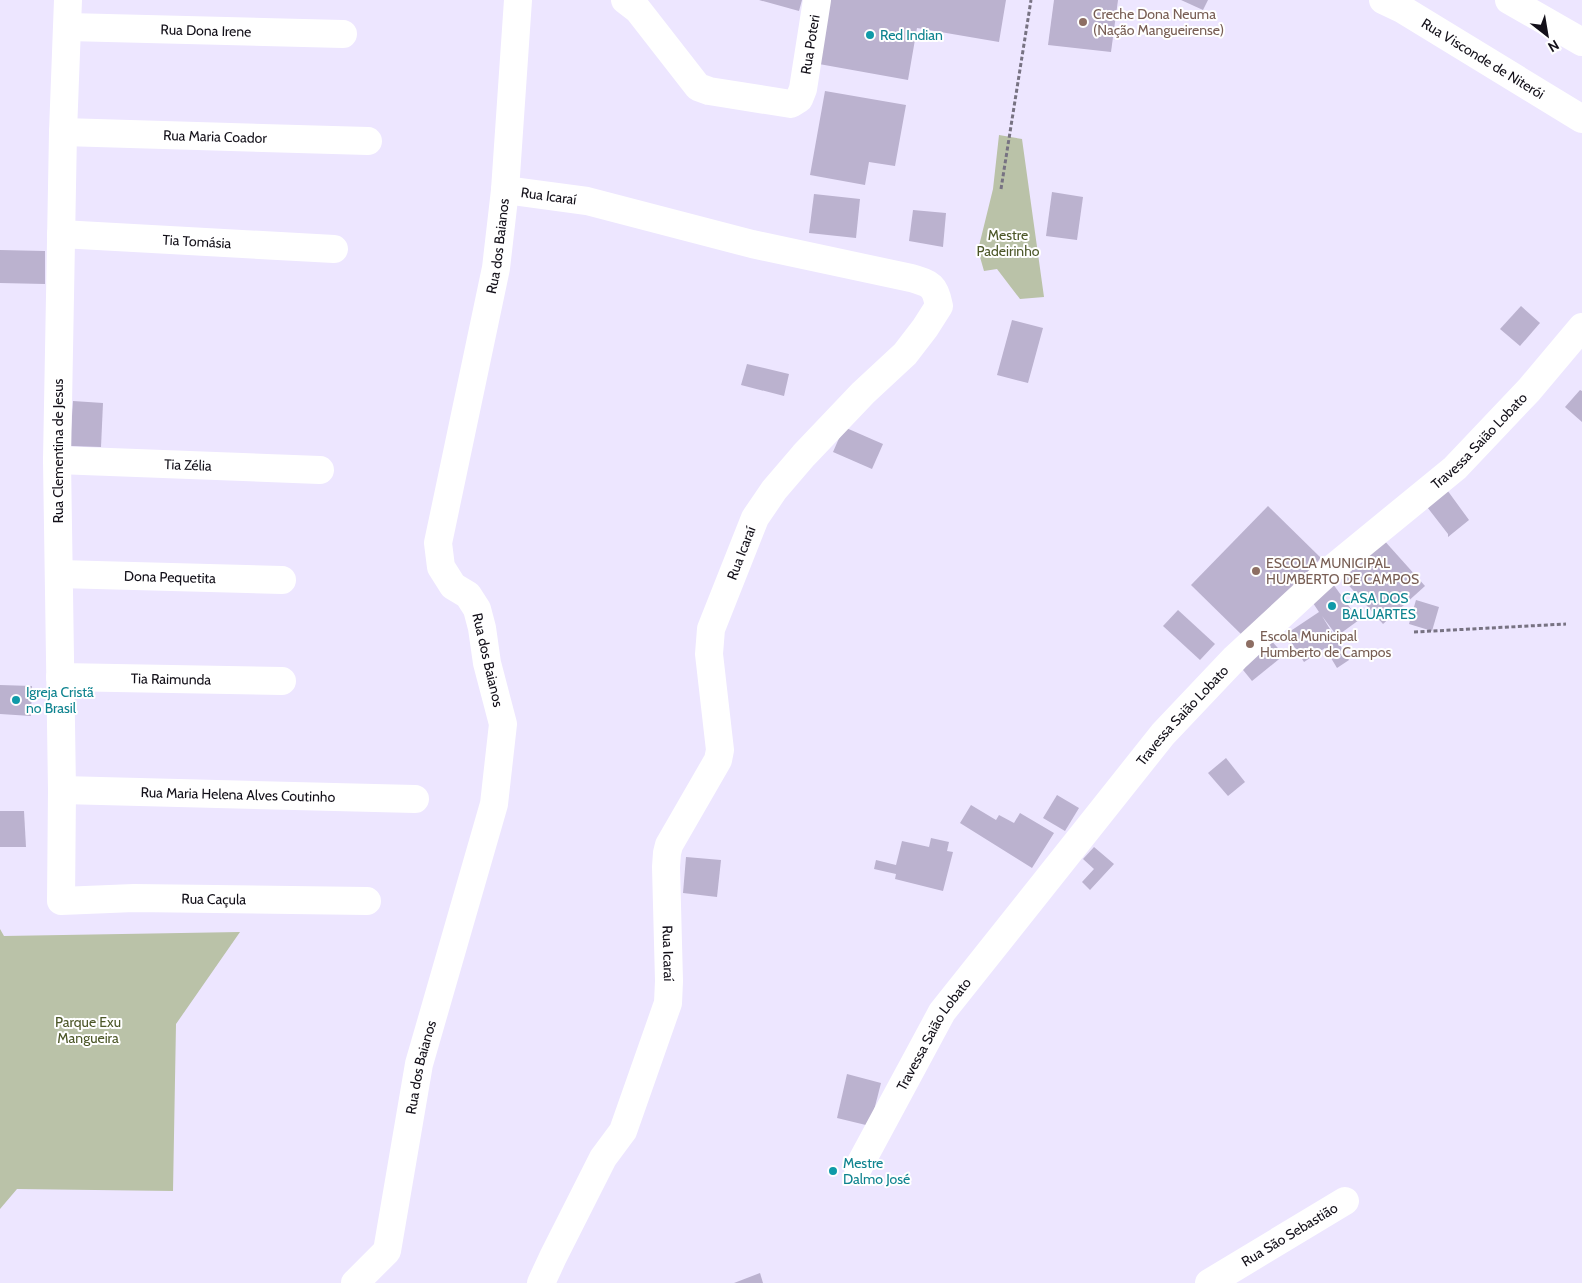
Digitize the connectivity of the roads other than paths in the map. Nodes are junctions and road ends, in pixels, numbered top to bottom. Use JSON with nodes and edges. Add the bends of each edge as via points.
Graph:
{"nodes":[{"id":1,"x":68,"y":0,"type":"edge"},
{"id":2,"x":518,"y":0,"type":"edge"},
{"id":3,"x":625,"y":0,"type":"edge"},
{"id":4,"x":817,"y":0,"type":"edge"},
{"id":5,"x":1383,"y":0,"type":"edge"},
{"id":6,"x":1509,"y":0,"type":"edge"},
{"id":7,"x":68,"y":27,"type":"junction"},
{"id":8,"x":343,"y":34,"type":"dead end"},
{"id":9,"x":1582,"y":42,"type":"edge"},
{"id":10,"x":1582,"y":119,"type":"edge"},
{"id":11,"x":63,"y":132,"type":"junction"},
{"id":12,"x":368,"y":141,"type":"dead end"},
{"id":13,"x":505,"y":190,"type":"junction"},
{"id":14,"x":61,"y":234,"type":"junction"},
{"id":15,"x":334,"y":249,"type":"dead end"},
{"id":16,"x":1582,"y":327,"type":"edge"},
{"id":17,"x":57,"y":460,"type":"junction"},
{"id":18,"x":320,"y":470,"type":"dead end"},
{"id":19,"x":59,"y":574,"type":"junction"},
{"id":20,"x":282,"y":580,"type":"dead end"},
{"id":21,"x":60,"y":677,"type":"junction"},
{"id":22,"x":282,"y":681,"type":"dead end"},
{"id":23,"x":62,"y":790,"type":"junction"},
{"id":24,"x":415,"y":799,"type":"dead end"},
{"id":25,"x":367,"y":901,"type":"dead end"},
{"id":26,"x":61,"y":902,"type":"joint"},
{"id":27,"x":858,"y":1168,"type":"dead end"},
{"id":28,"x":1345,"y":1201,"type":"dead end"},
{"id":29,"x":355,"y":1283,"type":"edge"},
{"id":30,"x":541,"y":1283,"type":"edge"},
{"id":31,"x":1209,"y":1283,"type":"edge"}],
"edges":[{"from":1,"to":7,"type":"street","name":"Rua Clementina de Jesus"},
{"from":2,"to":13,"type":"street","name":"Rua dos Baianos"},
{"from":3,"to":4,"type":"street","name":"Rua Poteri","via":[[638,10],[698,87],[709,92],[791,104],[799,99],[803,88]]},
{"from":5,"to":10,"type":"street","name":"Rua Visconde de Niterói"},
{"from":6,"to":9,"type":"street"},
{"from":7,"to":8,"type":"street","name":"Rua Dona Irene"},
{"from":7,"to":11,"type":"street","name":"Rua Clementina de Jesus"},
{"from":11,"to":12,"type":"street","name":"Rua Maria Coador"},
{"from":11,"to":14,"type":"street","name":"Rua Clementina de Jesus"},
{"from":13,"to":29,"type":"street","name":"Rua dos Baianos","via":[[496,268],[438,543],[441,567],[453,586],[468,595],[476,609],[503,724],[494,804],[419,1064],[387,1251]]},
{"from":13,"to":30,"type":"street","name":"Rua Icaraí","via":[[587,201],[752,244],[911,278],[929,284],[936,291],[939,306],[905,354],[804,455],[755,518],[711,628],[710,654],[720,750],[718,760],[667,853],[668,1003],[623,1131],[603,1158]]},
{"from":14,"to":15,"type":"street","name":"Tia Tomásia"},
{"from":14,"to":17,"type":"street","name":"Rua Clementina de Jesus"},
{"from":16,"to":27,"type":"street","name":"Travessa Saião Lobato","via":[[1529,390],[1455,468],[1328,572],[1235,658],[1163,734],[942,1012]]},
{"from":17,"to":18,"type":"street","name":"Tia Zélia"},
{"from":17,"to":19,"type":"street","name":"Rua Clementina de Jesus"},
{"from":19,"to":20,"type":"street","name":"Dona Pequetita"},
{"from":19,"to":21,"type":"street","name":"Rua Clementina de Jesus"},
{"from":21,"to":22,"type":"street","name":"Tia Raimunda"},
{"from":21,"to":23,"type":"street","name":"Rua Clementina de Jesus"},
{"from":23,"to":24,"type":"street","name":"Rua Maria Helena Alves Coutinho"},
{"from":23,"to":26,"type":"street","name":"Rua Clementina de Jesus"},
{"from":25,"to":26,"type":"street","name":"Rua Caçula","via":[[134,898]]},
{"from":28,"to":31,"type":"street","name":"Rua São Sebastião"}]}
